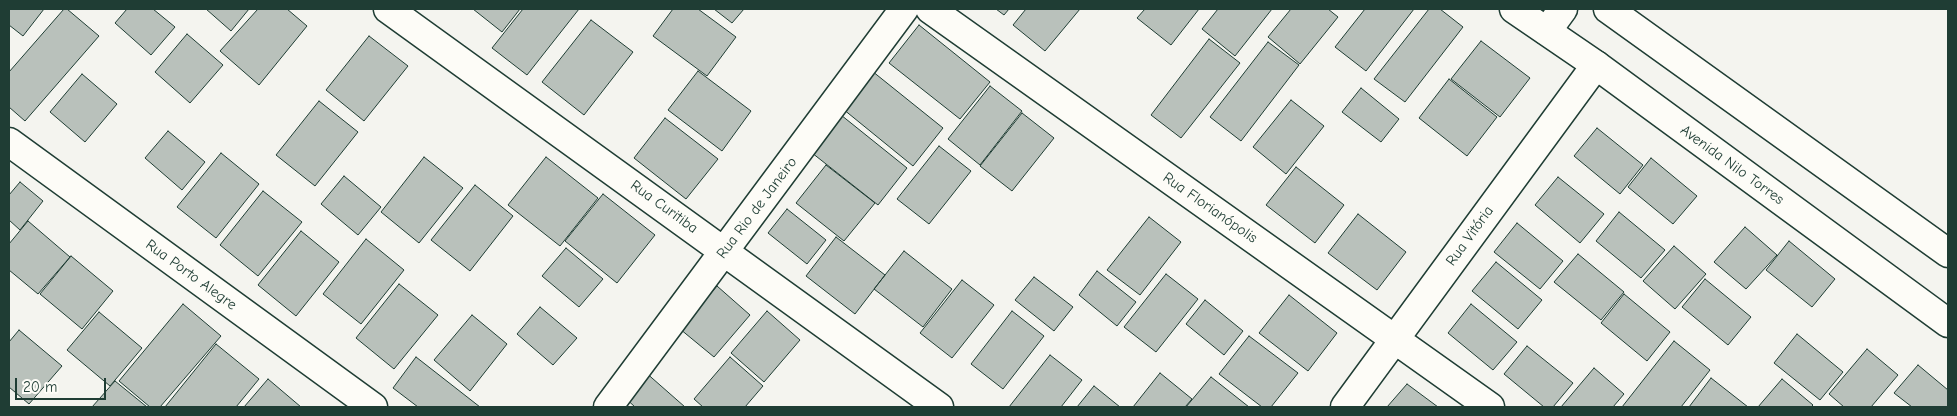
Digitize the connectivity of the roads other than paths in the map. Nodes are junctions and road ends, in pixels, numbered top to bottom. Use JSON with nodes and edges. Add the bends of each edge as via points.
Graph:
{"nodes":[{"id":1,"x":388,"y":9,"type":"edge"},
{"id":2,"x":904,"y":9,"type":"edge"},
{"id":3,"x":930,"y":9,"type":"edge"},
{"id":4,"x":1514,"y":9,"type":"edge"},
{"id":5,"x":1563,"y":9,"type":"edge"},
{"id":6,"x":1608,"y":9,"type":"edge"},
{"id":7,"x":1547,"y":32,"type":"junction"},
{"id":8,"x":1596,"y":65,"type":"junction"},
{"id":9,"x":9,"y":142,"type":"edge"},
{"id":10,"x":725,"y":251,"type":"junction"},
{"id":11,"x":1948,"y":253,"type":"edge"},
{"id":12,"x":1948,"y":323,"type":"edge"},
{"id":13,"x":1395,"y":338,"type":"junction"},
{"id":14,"x":373,"y":407,"type":"edge"},
{"id":15,"x":608,"y":407,"type":"edge"},
{"id":16,"x":939,"y":407,"type":"edge"},
{"id":17,"x":1345,"y":407,"type":"edge"},
{"id":18,"x":1490,"y":407,"type":"edge"}],
"edges":[{"from":1,"to":10,"type":"street","name":"Rua Curitiba"},
{"from":2,"to":10,"type":"street","name":"Rua Rio de Janeiro"},
{"from":3,"to":13,"type":"street","name":"Rua Florianópolis"},
{"from":4,"to":7,"type":"street","name":"Avenida Nilo Torres"},
{"from":5,"to":7,"type":"street"},
{"from":6,"to":11,"type":"street"},
{"from":7,"to":8,"type":"street","name":"Avenida Nilo Torres"},
{"from":8,"to":12,"type":"street","name":"Avenida Nilo Torres"},
{"from":8,"to":13,"type":"street","name":"Rua Vitória"},
{"from":9,"to":14,"type":"street","name":"Rua Porto Alegre"},
{"from":10,"to":15,"type":"street","name":"Rua Rio de Janeiro"},
{"from":10,"to":16,"type":"street","name":"Rua Curitiba"},
{"from":13,"to":17,"type":"street","name":"Rua Vitória"},
{"from":13,"to":18,"type":"street","name":"Rua Florianópolis"}]}
